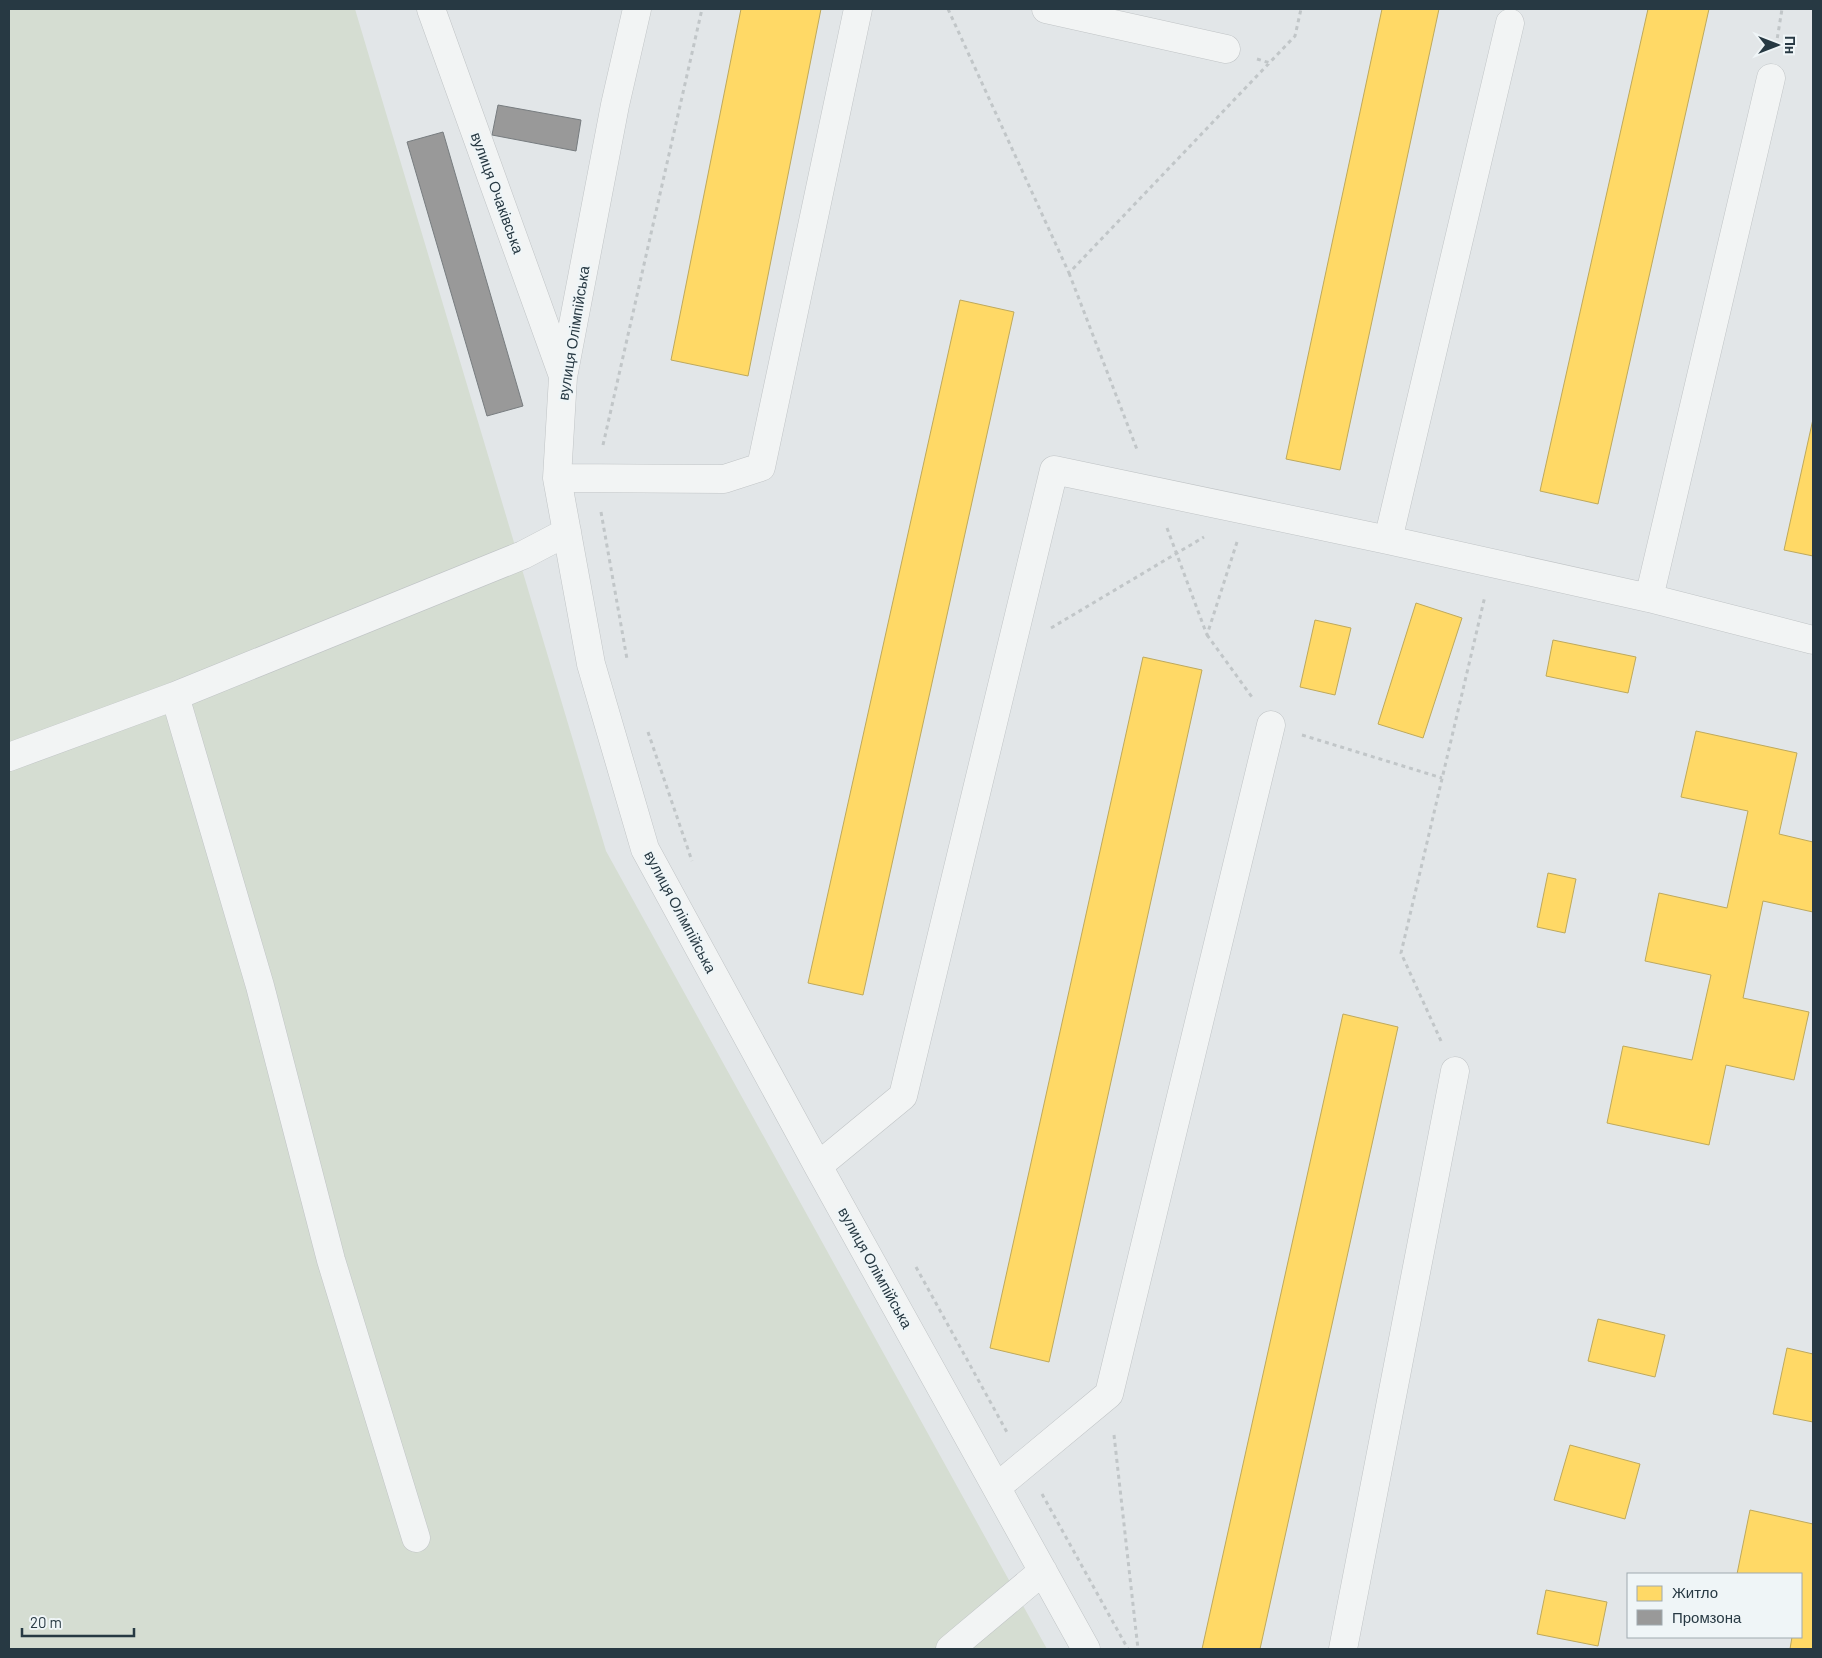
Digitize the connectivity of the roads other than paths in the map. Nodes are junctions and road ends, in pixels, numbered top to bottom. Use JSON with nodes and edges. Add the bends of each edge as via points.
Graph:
{"nodes":[{"id":1,"x":430,"y":9,"type":"edge"},
{"id":2,"x":637,"y":9,"type":"edge"},
{"id":3,"x":858,"y":9,"type":"edge"},
{"id":4,"x":1046,"y":9,"type":"edge"},
{"id":5,"x":1510,"y":23,"type":"dead end"},
{"id":6,"x":1226,"y":49,"type":"dead end"},
{"id":7,"x":1771,"y":78,"type":"dead end"},
{"id":8,"x":563,"y":377,"type":"junction"},
{"id":9,"x":558,"y":478,"type":"junction"},
{"id":10,"x":568,"y":532,"type":"junction"},
{"id":11,"x":1388,"y":540,"type":"junction"},
{"id":12,"x":1649,"y":598,"type":"junction"},
{"id":13,"x":1813,"y":640,"type":"edge"},
{"id":14,"x":175,"y":696,"type":"junction"},
{"id":15,"x":1272,"y":726,"type":"road end"},
{"id":16,"x":9,"y":757,"type":"edge"},
{"id":17,"x":1455,"y":1071,"type":"road end"},
{"id":18,"x":818,"y":1166,"type":"junction"},
{"id":19,"x":997,"y":1487,"type":"junction"},
{"id":20,"x":416,"y":1538,"type":"dead end"},
{"id":21,"x":1043,"y":1571,"type":"junction"},
{"id":22,"x":950,"y":1649,"type":"edge"},
{"id":23,"x":1086,"y":1649,"type":"edge"},
{"id":24,"x":1343,"y":1649,"type":"edge"}],
"edges":[{"from":1,"to":8,"type":"street","name":"вулиця Очаківська"},
{"from":2,"to":8,"type":"street","name":"вулиця Олімпійська","via":[[615,105]]},
{"from":3,"to":9,"type":"street","via":[[761,467],[724,479]]},
{"from":4,"to":6,"type":"street"},
{"from":5,"to":11,"type":"street"},
{"from":7,"to":12,"type":"street"},
{"from":8,"to":9,"type":"street","name":"вулиця Олімпійська"},
{"from":9,"to":10,"type":"street","name":"вулиця Олімпійська"},
{"from":10,"to":14,"type":"street","via":[[523,555]]},
{"from":10,"to":18,"type":"street","name":"вулиця Олімпійська","via":[[591,664],[645,848]]},
{"from":11,"to":12,"type":"street"},
{"from":11,"to":18,"type":"street","via":[[1054,470],[902,1096]]},
{"from":12,"to":13,"type":"street"},
{"from":14,"to":16,"type":"street"},
{"from":14,"to":20,"type":"street","via":[[260,986],[331,1260]]},
{"from":15,"to":19,"type":"street","via":[[1109,1394]]},
{"from":17,"to":24,"type":"street"},
{"from":18,"to":19,"type":"street","name":"вулиця Олімпійська"},
{"from":19,"to":21,"type":"street","name":"вулиця Олімпійська"},
{"from":21,"to":22,"type":"street"},
{"from":21,"to":23,"type":"street","name":"вулиця Олімпійська"}]}
